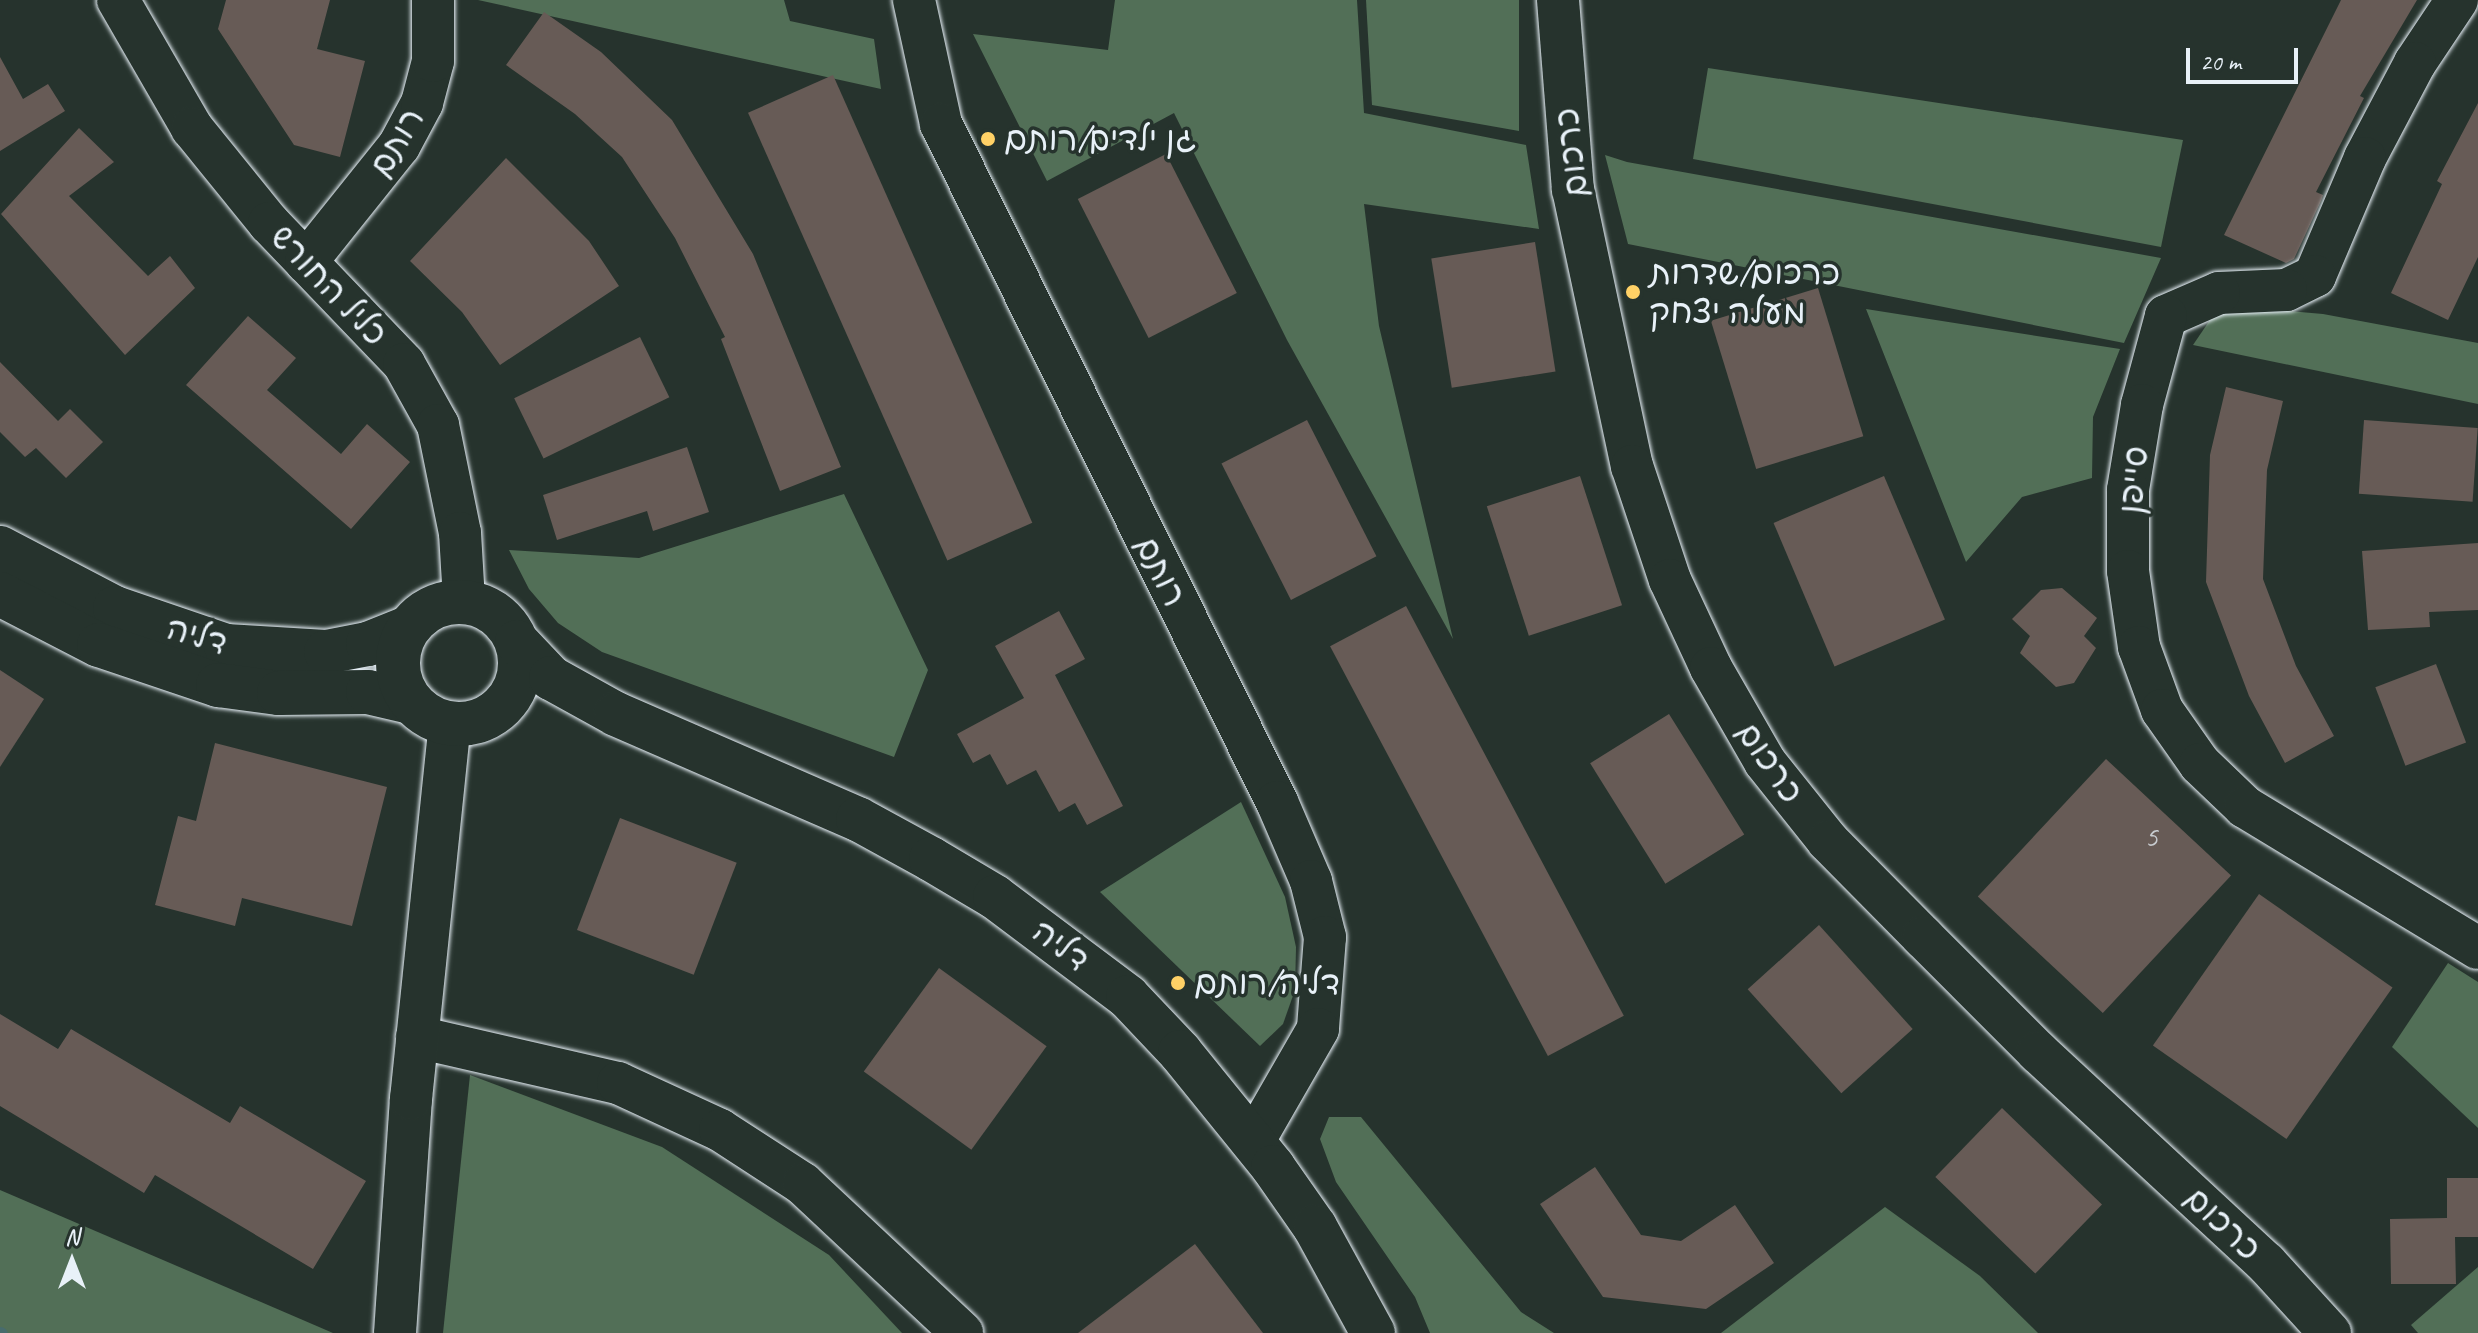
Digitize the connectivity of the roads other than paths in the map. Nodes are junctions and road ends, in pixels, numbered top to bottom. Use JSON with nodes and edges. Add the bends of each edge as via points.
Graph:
{"nodes":[{"id":1,"x":118,"y":0,"type":"edge"},
{"id":2,"x":433,"y":0,"type":"edge"},
{"id":3,"x":914,"y":0,"type":"edge"},
{"id":4,"x":1558,"y":0,"type":"edge"},
{"id":5,"x":2457,"y":0,"type":"edge"},
{"id":6,"x":306,"y":262,"type":"junction"},
{"id":7,"x":0,"y":548,"type":"edge"},
{"id":8,"x":0,"y":594,"type":"edge"},
{"id":9,"x":464,"y":601,"type":"junction"},
{"id":10,"x":408,"y":628,"type":"junction"},
{"id":11,"x":517,"y":642,"type":"junction"},
{"id":12,"x":508,"y":701,"type":"junction"},
{"id":13,"x":411,"y":702,"type":"junction"},
{"id":14,"x":616,"y":714,"type":"junction"},
{"id":15,"x":450,"y":724,"type":"junction"},
{"id":16,"x":2478,"y":948,"type":"edge"},
{"id":17,"x":417,"y":1037,"type":"junction"},
{"id":18,"x":1253,"y":1142,"type":"junction"},
{"id":19,"x":395,"y":1333,"type":"edge"},
{"id":20,"x":962,"y":1333,"type":"edge"},
{"id":21,"x":1373,"y":1333,"type":"edge"},
{"id":22,"x":2330,"y":1333,"type":"edge"}],
"edges":[{"from":1,"to":6,"type":"street","name":"כליל החורש","via":[[135,39],[192,128]]},
{"from":2,"to":6,"type":"street","name":"רותם","via":[[433,61],[422,103],[399,146]]},
{"from":3,"to":18,"type":"street","name":"רותם","via":[[941,124],[1277,802],[1311,881],[1325,937],[1318,1029]]},
{"from":4,"to":22,"type":"street","name":"כרכום","via":[[1573,189],[1632,466],[1670,580],[1711,668],[1757,748],[1828,841],[2038,1052],[2266,1263]]},
{"from":5,"to":16,"type":"street","name":"סייפן","via":[[2415,63],[2365,158],[2315,276],[2286,290],[2219,293],[2166,316],[2142,405],[2128,490],[2128,571],[2139,647],[2162,710],[2200,764],[2245,807]]},
{"from":6,"to":9,"type":"street","name":"כליל החורש","via":[[404,364],[438,425],[460,533]]},
{"from":7,"to":10,"type":"street","name":"דליה","via":[[115,608],[226,646],[326,652],[368,644]]},
{"from":8,"to":13,"type":"street","name":"דליה","via":[[99,645],[218,685],[279,693],[368,692]]},
{"from":9,"to":10,"type":"street","via":[[442,603]]},
{"from":9,"to":11,"type":"street","via":[[490,609]]},
{"from":10,"to":13,"type":"street","via":[[397,662]]},
{"from":11,"to":12,"type":"street","via":[[521,663]]},
{"from":11,"to":14,"type":"street","name":"דליה","via":[[551,678]]},
{"from":12,"to":14,"type":"street","name":"דליה","via":[[557,699]]},
{"from":12,"to":15,"type":"street","via":[[472,724]]},
{"from":13,"to":15,"type":"street","via":[[427,716]]},
{"from":14,"to":18,"type":"street","name":"דליה","via":[[858,819],[995,897],[1128,997]]},
{"from":15,"to":17,"type":"street"},
{"from":17,"to":19,"type":"street"},
{"from":17,"to":20,"type":"street","via":[[618,1083],[720,1130],[803,1184]]},
{"from":18,"to":21,"type":"street","name":"דליה","via":[[1315,1227]]}]}
